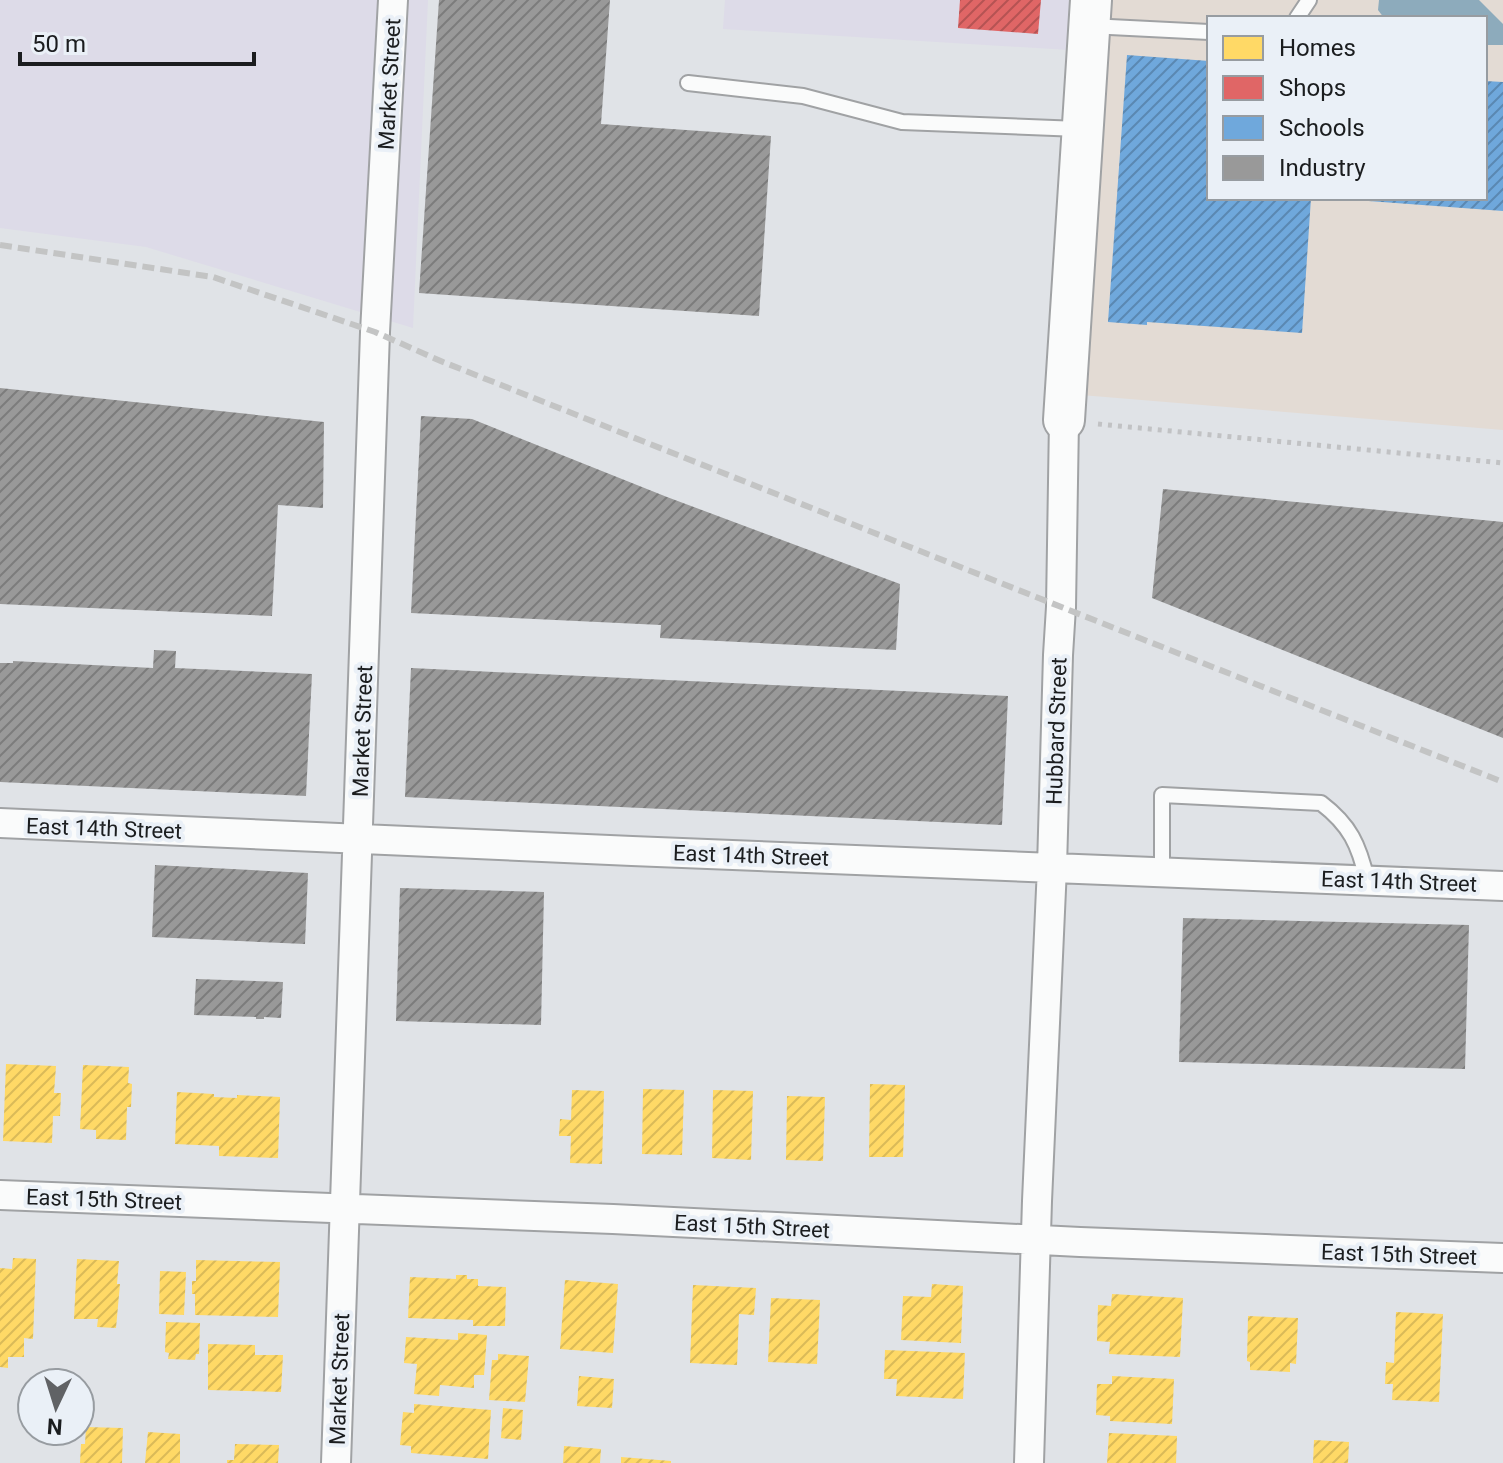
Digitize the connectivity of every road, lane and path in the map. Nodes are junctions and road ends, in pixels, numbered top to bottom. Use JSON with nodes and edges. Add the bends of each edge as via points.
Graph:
{"nodes":[{"id":1,"x":393,"y":0,"type":"edge"},
{"id":2,"x":1090,"y":13,"type":"edge"},
{"id":3,"x":1207,"y":32,"type":"edge"},
{"id":4,"x":688,"y":83,"type":"dead end"},
{"id":5,"x":1083,"y":129,"type":"junction"},
{"id":6,"x":1064,"y":420,"type":"junction"},
{"id":7,"x":1503,"y":463,"type":"edge"},
{"id":8,"x":0,"y":823,"type":"edge"},
{"id":9,"x":358,"y":838,"type":"junction"},
{"id":10,"x":1052,"y":867,"type":"junction"},
{"id":11,"x":1162,"y":871,"type":"junction"},
{"id":12,"x":1367,"y":880,"type":"junction"},
{"id":13,"x":1503,"y":886,"type":"edge"},
{"id":14,"x":0,"y":1195,"type":"edge"},
{"id":15,"x":345,"y":1209,"type":"junction"},
{"id":16,"x":1036,"y":1239,"type":"junction"},
{"id":17,"x":1503,"y":1258,"type":"edge"},
{"id":18,"x":336,"y":1463,"type":"edge"},
{"id":19,"x":1029,"y":1463,"type":"edge"}],
"edges":[{"from":1,"to":9,"type":"street","name":"Market Street","via":[[375,332]]},
{"from":2,"to":3,"type":"lane"},
{"from":2,"to":5,"type":"main road","name":"Hubbard Street"},
{"from":4,"to":5,"type":"lane","via":[[803,96],[902,122]]},
{"from":5,"to":6,"type":"main road","name":"Hubbard Street"},
{"from":6,"to":7,"type":"path"},
{"from":6,"to":10,"type":"street","name":"Hubbard Street"},
{"from":8,"to":9,"type":"street","name":"East 14th Street"},
{"from":9,"to":10,"type":"street","name":"East 14th Street"},
{"from":9,"to":15,"type":"street","name":"Market Street"},
{"from":10,"to":11,"type":"street","name":"East 14th Street"},
{"from":10,"to":16,"type":"street","name":"Hubbard Street"},
{"from":11,"to":12,"type":"street","name":"East 14th Street"},
{"from":11,"to":12,"type":"lane","via":[[1162,795],[1321,803],[1352,836]]},
{"from":12,"to":13,"type":"street","name":"East 14th Street"},
{"from":14,"to":15,"type":"street","name":"East 15th Street"},
{"from":15,"to":16,"type":"street","name":"East 15th Street"},
{"from":15,"to":18,"type":"street","name":"Market Street"},
{"from":16,"to":17,"type":"street","name":"East 15th Street"},
{"from":16,"to":19,"type":"street","name":"Hubbard Street"}]}
